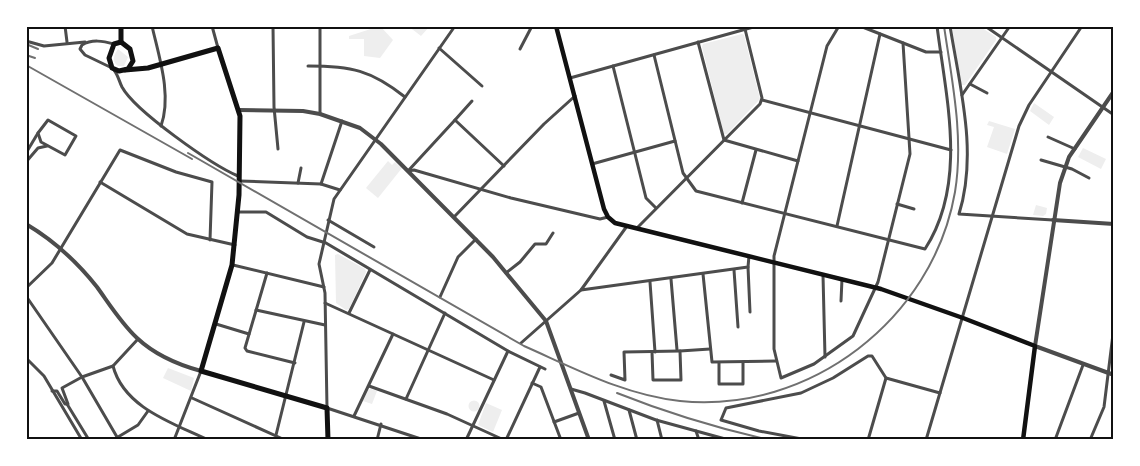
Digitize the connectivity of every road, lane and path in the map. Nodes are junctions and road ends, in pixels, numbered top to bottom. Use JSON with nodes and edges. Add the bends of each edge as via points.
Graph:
{"nodes":[{"id":1,"x":65,"y":26,"type":"edge"},
{"id":2,"x":121,"y":26,"type":"edge"},
{"id":3,"x":152,"y":26,"type":"edge"},
{"id":4,"x":212,"y":26,"type":"edge"},
{"id":5,"x":273,"y":26,"type":"edge"},
{"id":6,"x":320,"y":26,"type":"edge"},
{"id":7,"x":455,"y":26,"type":"edge"},
{"id":8,"x":532,"y":26,"type":"edge"},
{"id":9,"x":556,"y":26,"type":"edge"},
{"id":10,"x":756,"y":26,"type":"edge"},
{"id":11,"x":839,"y":26,"type":"edge"},
{"id":12,"x":860,"y":26,"type":"edge"},
{"id":13,"x":876,"y":26,"type":"edge"},
{"id":14,"x":938,"y":26,"type":"edge"},
{"id":15,"x":950,"y":26,"type":"edge"},
{"id":16,"x":985,"y":26,"type":"edge"},
{"id":17,"x":1010,"y":26,"type":"edge"},
{"id":18,"x":1082,"y":26,"type":"edge"},
{"id":19,"x":746,"y":29,"type":"junction"},
{"id":20,"x":872,"y":31,"type":"junction"},
{"id":21,"x":880,"y":34,"type":"junction"},
{"id":22,"x":1002,"y":38,"type":"junction"},
{"id":23,"x":26,"y":41,"type":"edge"},
{"id":24,"x":67,"y":42,"type":"junction"},
{"id":25,"x":77,"y":42,"type":"junction"},
{"id":26,"x":88,"y":42,"type":"junction"},
{"id":27,"x":121,"y":42,"type":"junction"},
{"id":28,"x":698,"y":42,"type":"junction"},
{"id":29,"x":903,"y":43,"type":"junction"},
{"id":30,"x":114,"y":44,"type":"junction"},
{"id":31,"x":81,"y":46,"type":"junction"},
{"id":32,"x":218,"y":48,"type":"junction"},
{"id":33,"x":439,"y":48,"type":"junction"},
{"id":34,"x":520,"y":49,"type":"dead end"},
{"id":35,"x":941,"y":52,"type":"junction"},
{"id":36,"x":654,"y":54,"type":"junction"},
{"id":37,"x":133,"y":60,"type":"junction"},
{"id":38,"x":160,"y":65,"type":"junction"},
{"id":39,"x":308,"y":66,"type":"dead end"},
{"id":40,"x":322,"y":66,"type":"junction"},
{"id":41,"x":613,"y":66,"type":"junction"},
{"id":42,"x":113,"y":68,"type":"junction"},
{"id":43,"x":139,"y":68,"type":"junction"},
{"id":44,"x":124,"y":70,"type":"junction"},
{"id":45,"x":1051,"y":71,"type":"junction"},
{"id":46,"x":119,"y":78,"type":"junction"},
{"id":47,"x":570,"y":78,"type":"junction"},
{"id":48,"x":970,"y":84,"type":"junction"},
{"id":49,"x":482,"y":86,"type":"dead end"},
{"id":50,"x":1114,"y":91,"type":"edge"},
{"id":51,"x":987,"y":93,"type":"dead end"},
{"id":52,"x":961,"y":95,"type":"junction"},
{"id":53,"x":576,"y":96,"type":"junction"},
{"id":54,"x":405,"y":97,"type":"junction"},
{"id":55,"x":762,"y":100,"type":"junction"},
{"id":56,"x":472,"y":101,"type":"dead end"},
{"id":57,"x":1103,"y":108,"type":"junction"},
{"id":58,"x":239,"y":110,"type":"junction"},
{"id":59,"x":275,"y":110,"type":"junction"},
{"id":60,"x":810,"y":113,"type":"junction"},
{"id":61,"x":320,"y":114,"type":"junction"},
{"id":62,"x":1114,"y":116,"type":"edge"},
{"id":63,"x":342,"y":120,"type":"junction"},
{"id":64,"x":455,"y":120,"type":"junction"},
{"id":65,"x":161,"y":126,"type":"junction"},
{"id":66,"x":859,"y":126,"type":"junction"},
{"id":67,"x":38,"y":133,"type":"junction"},
{"id":68,"x":1048,"y":137,"type":"dead end"},
{"id":69,"x":375,"y":139,"type":"junction"},
{"id":70,"x":910,"y":139,"type":"junction"},
{"id":71,"x":675,"y":140,"type":"junction"},
{"id":72,"x":724,"y":140,"type":"junction"},
{"id":73,"x":48,"y":146,"type":"junction"},
{"id":74,"x":278,"y":149,"type":"dead end"},
{"id":75,"x":1075,"y":149,"type":"junction"},
{"id":76,"x":756,"y":150,"type":"junction"},
{"id":77,"x":951,"y":150,"type":"junction"},
{"id":78,"x":27,"y":151,"type":"edge"},
{"id":79,"x":634,"y":152,"type":"junction"},
{"id":80,"x":1042,"y":160,"type":"dead end"},
{"id":81,"x":798,"y":161,"type":"junction"},
{"id":82,"x":26,"y":162,"type":"edge"},
{"id":83,"x":592,"y":164,"type":"junction"},
{"id":84,"x":504,"y":166,"type":"junction"},
{"id":85,"x":1065,"y":167,"type":"junction"},
{"id":86,"x":301,"y":168,"type":"dead end"},
{"id":87,"x":408,"y":171,"type":"junction"},
{"id":88,"x":239,"y":178,"type":"junction"},
{"id":89,"x":686,"y":178,"type":"junction"},
{"id":90,"x":1089,"y":178,"type":"dead end"},
{"id":91,"x":100,"y":182,"type":"junction"},
{"id":92,"x":298,"y":183,"type":"junction"},
{"id":93,"x":321,"y":184,"type":"junction"},
{"id":94,"x":482,"y":188,"type":"junction"},
{"id":95,"x":340,"y":190,"type":"junction"},
{"id":96,"x":742,"y":203,"type":"junction"},
{"id":97,"x":897,"y":204,"type":"junction"},
{"id":98,"x":656,"y":208,"type":"junction"},
{"id":99,"x":914,"y":209,"type":"dead end"},
{"id":100,"x":238,"y":212,"type":"junction"},
{"id":101,"x":785,"y":214,"type":"junction"},
{"id":102,"x":454,"y":216,"type":"junction"},
{"id":103,"x":994,"y":216,"type":"junction"},
{"id":104,"x":608,"y":217,"type":"junction"},
{"id":105,"x":328,"y":220,"type":"junction"},
{"id":106,"x":1053,"y":220,"type":"junction"},
{"id":107,"x":26,"y":224,"type":"edge"},
{"id":108,"x":1114,"y":224,"type":"edge"},
{"id":109,"x":627,"y":226,"type":"junction"},
{"id":110,"x":837,"y":226,"type":"junction"},
{"id":111,"x":637,"y":228,"type":"junction"},
{"id":112,"x":553,"y":233,"type":"dead end"},
{"id":113,"x":476,"y":239,"type":"junction"},
{"id":114,"x":210,"y":240,"type":"junction"},
{"id":115,"x":888,"y":240,"type":"junction"},
{"id":116,"x":323,"y":243,"type":"junction"},
{"id":117,"x":235,"y":245,"type":"junction"},
{"id":118,"x":374,"y":247,"type":"dead end"},
{"id":119,"x":61,"y":248,"type":"junction"},
{"id":120,"x":749,"y":255,"type":"junction"},
{"id":121,"x":774,"y":262,"type":"junction"},
{"id":122,"x":232,"y":265,"type":"junction"},
{"id":123,"x":748,"y":267,"type":"junction"},
{"id":124,"x":370,"y":270,"type":"junction"},
{"id":125,"x":734,"y":270,"type":"junction"},
{"id":126,"x":267,"y":273,"type":"junction"},
{"id":127,"x":506,"y":273,"type":"junction"},
{"id":128,"x":703,"y":274,"type":"junction"},
{"id":129,"x":823,"y":274,"type":"junction"},
{"id":130,"x":671,"y":279,"type":"junction"},
{"id":131,"x":842,"y":279,"type":"junction"},
{"id":132,"x":650,"y":282,"type":"junction"},
{"id":133,"x":324,"y":287,"type":"junction"},
{"id":134,"x":26,"y":288,"type":"edge"},
{"id":135,"x":875,"y":288,"type":"junction"},
{"id":136,"x":581,"y":290,"type":"junction"},
{"id":137,"x":26,"y":296,"type":"edge"},
{"id":138,"x":440,"y":297,"type":"dead end"},
{"id":139,"x":842,"y":301,"type":"dead end"},
{"id":140,"x":325,"y":303,"type":"junction"},
{"id":141,"x":256,"y":310,"type":"junction"},
{"id":142,"x":750,"y":312,"type":"dead end"},
{"id":143,"x":349,"y":313,"type":"junction"},
{"id":144,"x":446,"y":313,"type":"junction"},
{"id":145,"x":963,"y":318,"type":"junction"},
{"id":146,"x":546,"y":321,"type":"junction"},
{"id":147,"x":304,"y":322,"type":"junction"},
{"id":148,"x":216,"y":324,"type":"junction"},
{"id":149,"x":326,"y":325,"type":"junction"},
{"id":150,"x":1114,"y":326,"type":"edge"},
{"id":151,"x":738,"y":327,"type":"dead end"},
{"id":152,"x":249,"y":334,"type":"junction"},
{"id":153,"x":393,"y":334,"type":"junction"},
{"id":154,"x":138,"y":339,"type":"junction"},
{"id":155,"x":521,"y":343,"type":"dead end"},
{"id":156,"x":1036,"y":346,"type":"junction"},
{"id":157,"x":710,"y":349,"type":"junction"},
{"id":158,"x":428,"y":350,"type":"junction"},
{"id":159,"x":508,"y":351,"type":"junction"},
{"id":160,"x":679,"y":351,"type":"junction"},
{"id":161,"x":654,"y":352,"type":"junction"},
{"id":162,"x":825,"y":357,"type":"junction"},
{"id":163,"x":26,"y":358,"type":"edge"},
{"id":164,"x":776,"y":361,"type":"junction"},
{"id":165,"x":742,"y":362,"type":"junction"},
{"id":166,"x":295,"y":363,"type":"junction"},
{"id":167,"x":719,"y":363,"type":"junction"},
{"id":168,"x":1083,"y":365,"type":"junction"},
{"id":169,"x":113,"y":366,"type":"junction"},
{"id":170,"x":540,"y":367,"type":"junction"},
{"id":171,"x":545,"y":369,"type":"dead end"},
{"id":172,"x":201,"y":371,"type":"junction"},
{"id":173,"x":1108,"y":373,"type":"junction"},
{"id":174,"x":611,"y":375,"type":"dead end"},
{"id":175,"x":1114,"y":375,"type":"edge"},
{"id":176,"x":82,"y":377,"type":"junction"},
{"id":177,"x":886,"y":378,"type":"junction"},
{"id":178,"x":494,"y":380,"type":"junction"},
{"id":179,"x":532,"y":383,"type":"junction"},
{"id":180,"x":369,"y":386,"type":"junction"},
{"id":181,"x":571,"y":390,"type":"junction"},
{"id":182,"x":52,"y":391,"type":"junction"},
{"id":183,"x":940,"y":393,"type":"junction"},
{"id":184,"x":287,"y":396,"type":"junction"},
{"id":185,"x":192,"y":398,"type":"junction"},
{"id":186,"x":406,"y":399,"type":"junction"},
{"id":187,"x":604,"y":400,"type":"junction"},
{"id":188,"x":67,"y":404,"type":"junction"},
{"id":189,"x":327,"y":408,"type":"junction"},
{"id":190,"x":629,"y":410,"type":"junction"},
{"id":191,"x":148,"y":411,"type":"junction"},
{"id":192,"x":579,"y":413,"type":"junction"},
{"id":193,"x":354,"y":416,"type":"junction"},
{"id":194,"x":656,"y":420,"type":"junction"},
{"id":195,"x":554,"y":422,"type":"junction"},
{"id":196,"x":381,"y":424,"type":"junction"},
{"id":197,"x":473,"y":425,"type":"junction"},
{"id":198,"x":181,"y":427,"type":"junction"},
{"id":199,"x":696,"y":431,"type":"junction"},
{"id":200,"x":276,"y":435,"type":"junction"},
{"id":201,"x":115,"y":439,"type":"edge"},
{"id":202,"x":82,"y":440,"type":"edge"},
{"id":203,"x":88,"y":440,"type":"edge"},
{"id":204,"x":174,"y":440,"type":"edge"},
{"id":205,"x":208,"y":440,"type":"edge"},
{"id":206,"x":285,"y":440,"type":"edge"},
{"id":207,"x":328,"y":440,"type":"edge"},
{"id":208,"x":377,"y":440,"type":"edge"},
{"id":209,"x":424,"y":440,"type":"edge"},
{"id":210,"x":466,"y":440,"type":"edge"},
{"id":211,"x":505,"y":440,"type":"edge"},
{"id":212,"x":561,"y":440,"type":"edge"},
{"id":213,"x":589,"y":440,"type":"edge"},
{"id":214,"x":615,"y":440,"type":"edge"},
{"id":215,"x":637,"y":440,"type":"edge"},
{"id":216,"x":662,"y":440,"type":"edge"},
{"id":217,"x":699,"y":440,"type":"edge"},
{"id":218,"x":729,"y":440,"type":"edge"},
{"id":219,"x":807,"y":440,"type":"edge"},
{"id":220,"x":868,"y":440,"type":"edge"},
{"id":221,"x":926,"y":440,"type":"edge"},
{"id":222,"x":1023,"y":440,"type":"edge"},
{"id":223,"x":1055,"y":440,"type":"edge"},
{"id":224,"x":1090,"y":440,"type":"edge"}],
"edges":[{"from":1,"to":24,"type":"street"},
{"from":2,"to":27,"type":"main road"},
{"from":3,"to":38,"type":"street"},
{"from":4,"to":32,"type":"street"},
{"from":5,"to":59,"type":"street"},
{"from":6,"to":40,"type":"street"},
{"from":7,"to":33,"type":"street"},
{"from":8,"to":34,"type":"street"},
{"from":9,"to":47,"type":"main road"},
{"from":10,"to":19,"type":"street"},
{"from":11,"to":60,"type":"street","via":[[829,42]]},
{"from":12,"to":20,"type":"street"},
{"from":13,"to":20,"type":"street"},
{"from":14,"to":35,"type":"street"},
{"from":15,"to":52,"type":"street"},
{"from":16,"to":22,"type":"street"},
{"from":17,"to":22,"type":"street"},
{"from":18,"to":45,"type":"street"},
{"from":19,"to":28,"type":"street"},
{"from":19,"to":55,"type":"street"},
{"from":20,"to":21,"type":"street"},
{"from":21,"to":29,"type":"street"},
{"from":21,"to":66,"type":"street"},
{"from":22,"to":45,"type":"street"},
{"from":22,"to":48,"type":"street"},
{"from":23,"to":24,"type":"street","via":[[44,46]]},
{"from":24,"to":25,"type":"street"},
{"from":25,"to":26,"type":"street"},
{"from":25,"to":31,"type":"street"},
{"from":26,"to":30,"type":"street"},
{"from":26,"to":31,"type":"street"},
{"from":27,"to":30,"type":"main road"},
{"from":27,"to":37,"type":"main road","via":[[130,48]]},
{"from":28,"to":36,"type":"street"},
{"from":28,"to":72,"type":"street"},
{"from":29,"to":35,"type":"street","via":[[926,52]]},
{"from":29,"to":70,"type":"street"},
{"from":30,"to":42,"type":"main road","via":[[109,58]]},
{"from":31,"to":42,"type":"street","via":[[85,55]]},
{"from":32,"to":38,"type":"main road"},
{"from":32,"to":58,"type":"main road"},
{"from":33,"to":49,"type":"street"},
{"from":33,"to":54,"type":"street"},
{"from":35,"to":77,"type":"street"},
{"from":36,"to":41,"type":"street"},
{"from":36,"to":71,"type":"street"},
{"from":37,"to":43,"type":"main road"},
{"from":37,"to":44,"type":"main road"},
{"from":38,"to":43,"type":"main road"},
{"from":38,"to":65,"type":"street","via":[[165,110]]},
{"from":39,"to":40,"type":"street"},
{"from":40,"to":54,"type":"street","via":[[367,72]]},
{"from":40,"to":61,"type":"street"},
{"from":41,"to":47,"type":"street"},
{"from":41,"to":79,"type":"street"},
{"from":42,"to":44,"type":"main road"},
{"from":42,"to":46,"type":"street"},
{"from":43,"to":44,"type":"main road"},
{"from":44,"to":46,"type":"street"},
{"from":45,"to":57,"type":"street"},
{"from":45,"to":103,"type":"street","via":[[1019,126]]},
{"from":46,"to":65,"type":"street","via":[[122,88]]},
{"from":47,"to":53,"type":"main road"},
{"from":48,"to":51,"type":"street"},
{"from":48,"to":52,"type":"street"},
{"from":50,"to":57,"type":"street"},
{"from":52,"to":103,"type":"street","via":[[968,162],[960,214]]},
{"from":53,"to":83,"type":"main road"},
{"from":53,"to":84,"type":"street"},
{"from":54,"to":69,"type":"street"},
{"from":55,"to":60,"type":"street"},
{"from":55,"to":72,"type":"street"},
{"from":56,"to":64,"type":"street"},
{"from":57,"to":62,"type":"street"},
{"from":57,"to":75,"type":"street"},
{"from":58,"to":59,"type":"street"},
{"from":58,"to":88,"type":"main road"},
{"from":59,"to":61,"type":"street"},
{"from":59,"to":74,"type":"street"},
{"from":60,"to":66,"type":"street"},
{"from":60,"to":81,"type":"street"},
{"from":61,"to":63,"type":"street"},
{"from":63,"to":69,"type":"street"},
{"from":63,"to":93,"type":"street"},
{"from":64,"to":84,"type":"street"},
{"from":64,"to":87,"type":"street"},
{"from":65,"to":88,"type":"street"},
{"from":66,"to":70,"type":"street"},
{"from":66,"to":110,"type":"street"},
{"from":67,"to":73,"type":"street","via":[[41,142]]},
{"from":67,"to":73,"type":"street","via":[[48,120],[76,136],[64,155]]},
{"from":67,"to":78,"type":"street"},
{"from":68,"to":75,"type":"street"},
{"from":69,"to":87,"type":"street"},
{"from":69,"to":95,"type":"street"},
{"from":70,"to":77,"type":"street"},
{"from":70,"to":97,"type":"street","via":[[909,158]]},
{"from":71,"to":79,"type":"street"},
{"from":71,"to":89,"type":"street"},
{"from":72,"to":76,"type":"street"},
{"from":72,"to":89,"type":"street"},
{"from":73,"to":82,"type":"street","via":[[38,148]]},
{"from":75,"to":85,"type":"street"},
{"from":76,"to":81,"type":"street"},
{"from":76,"to":96,"type":"street"},
{"from":77,"to":115,"type":"street","via":[[945,199],[925,249]]},
{"from":79,"to":83,"type":"street"},
{"from":79,"to":98,"type":"street","via":[[646,198]]},
{"from":80,"to":85,"type":"street"},
{"from":81,"to":101,"type":"street"},
{"from":83,"to":104,"type":"main road"},
{"from":84,"to":94,"type":"street"},
{"from":85,"to":90,"type":"street"},
{"from":85,"to":106,"type":"street"},
{"from":86,"to":92,"type":"street"},
{"from":87,"to":94,"type":"street"},
{"from":87,"to":102,"type":"street"},
{"from":88,"to":92,"type":"street"},
{"from":88,"to":100,"type":"main road"},
{"from":89,"to":96,"type":"street","via":[[696,191]]},
{"from":89,"to":98,"type":"street"},
{"from":91,"to":114,"type":"street","via":[[187,234]]},
{"from":91,"to":114,"type":"street","via":[[120,150],[212,182]]},
{"from":91,"to":119,"type":"street"},
{"from":92,"to":93,"type":"street"},
{"from":93,"to":95,"type":"street"},
{"from":94,"to":102,"type":"street"},
{"from":94,"to":104,"type":"street","via":[[600,219]]},
{"from":95,"to":105,"type":"street"},
{"from":96,"to":101,"type":"street"},
{"from":97,"to":99,"type":"street"},
{"from":97,"to":115,"type":"street"},
{"from":98,"to":111,"type":"street"},
{"from":100,"to":116,"type":"street","via":[[266,212]]},
{"from":100,"to":117,"type":"main road"},
{"from":101,"to":110,"type":"street"},
{"from":101,"to":121,"type":"street"},
{"from":102,"to":113,"type":"street"},
{"from":103,"to":106,"type":"street"},
{"from":103,"to":145,"type":"street"},
{"from":104,"to":109,"type":"main road"},
{"from":105,"to":116,"type":"street"},
{"from":105,"to":118,"type":"street"},
{"from":106,"to":108,"type":"street"},
{"from":106,"to":156,"type":"street"},
{"from":107,"to":119,"type":"street"},
{"from":109,"to":111,"type":"main road"},
{"from":109,"to":136,"type":"street"},
{"from":110,"to":115,"type":"street"},
{"from":111,"to":120,"type":"main road"},
{"from":112,"to":127,"type":"street","via":[[546,244],[535,244]]},
{"from":113,"to":127,"type":"street"},
{"from":113,"to":138,"type":"street","via":[[458,257]]},
{"from":114,"to":117,"type":"street"},
{"from":115,"to":135,"type":"street"},
{"from":116,"to":124,"type":"street"},
{"from":116,"to":133,"type":"street","via":[[319,264]]},
{"from":117,"to":122,"type":"main road"},
{"from":119,"to":134,"type":"street","via":[[52,263]]},
{"from":119,"to":154,"type":"street"},
{"from":120,"to":121,"type":"main road"},
{"from":120,"to":123,"type":"street"},
{"from":121,"to":129,"type":"main road"},
{"from":121,"to":164,"type":"street"},
{"from":122,"to":126,"type":"street"},
{"from":122,"to":148,"type":"main road"},
{"from":123,"to":125,"type":"street"},
{"from":123,"to":142,"type":"street"},
{"from":124,"to":143,"type":"street"},
{"from":124,"to":144,"type":"street"},
{"from":125,"to":128,"type":"street"},
{"from":125,"to":151,"type":"street"},
{"from":126,"to":133,"type":"street"},
{"from":126,"to":141,"type":"street"},
{"from":127,"to":146,"type":"street"},
{"from":128,"to":130,"type":"street"},
{"from":128,"to":157,"type":"street"},
{"from":129,"to":131,"type":"main road"},
{"from":129,"to":162,"type":"street"},
{"from":130,"to":132,"type":"street"},
{"from":130,"to":160,"type":"street"},
{"from":131,"to":135,"type":"main road"},
{"from":131,"to":139,"type":"street"},
{"from":132,"to":136,"type":"street"},
{"from":132,"to":161,"type":"street"},
{"from":133,"to":140,"type":"street"},
{"from":135,"to":145,"type":"main road"},
{"from":135,"to":162,"type":"street","via":[[854,336]]},
{"from":136,"to":146,"type":"street"},
{"from":137,"to":176,"type":"street"},
{"from":140,"to":143,"type":"street"},
{"from":140,"to":149,"type":"street"},
{"from":141,"to":147,"type":"street"},
{"from":141,"to":152,"type":"street"},
{"from":143,"to":153,"type":"street"},
{"from":144,"to":158,"type":"street"},
{"from":144,"to":159,"type":"street"},
{"from":145,"to":156,"type":"main road"},
{"from":145,"to":183,"type":"street"},
{"from":146,"to":155,"type":"street"},
{"from":146,"to":181,"type":"street"},
{"from":147,"to":149,"type":"street"},
{"from":147,"to":166,"type":"street"},
{"from":148,"to":152,"type":"street"},
{"from":148,"to":172,"type":"main road"},
{"from":149,"to":189,"type":"street"},
{"from":150,"to":173,"type":"street"},
{"from":152,"to":166,"type":"street","via":[[247,351]]},
{"from":153,"to":158,"type":"street"},
{"from":153,"to":180,"type":"street"},
{"from":154,"to":169,"type":"street"},
{"from":154,"to":172,"type":"street","via":[[169,359]]},
{"from":156,"to":168,"type":"street"},
{"from":156,"to":222,"type":"main road"},
{"from":157,"to":160,"type":"street"},
{"from":157,"to":167,"type":"street","via":[[712,362]]},
{"from":158,"to":178,"type":"street"},
{"from":158,"to":186,"type":"street"},
{"from":159,"to":170,"type":"street"},
{"from":159,"to":178,"type":"street"},
{"from":160,"to":161,"type":"street"},
{"from":160,"to":161,"type":"street","via":[[681,380],[653,380]]},
{"from":161,"to":174,"type":"street","via":[[624,352],[625,380]]},
{"from":162,"to":164,"type":"street","via":[[781,378]]},
{"from":163,"to":182,"type":"street","via":[[44,376]]},
{"from":164,"to":165,"type":"street"},
{"from":165,"to":167,"type":"street"},
{"from":165,"to":167,"type":"street","via":[[743,384],[719,384]]},
{"from":166,"to":184,"type":"street"},
{"from":168,"to":173,"type":"street"},
{"from":168,"to":223,"type":"street"},
{"from":169,"to":176,"type":"street"},
{"from":169,"to":191,"type":"street","via":[[127,392]]},
{"from":170,"to":171,"type":"street"},
{"from":170,"to":179,"type":"street"},
{"from":172,"to":184,"type":"main road"},
{"from":172,"to":185,"type":"street"},
{"from":173,"to":175,"type":"street"},
{"from":173,"to":224,"type":"street","via":[[1104,407]]},
{"from":176,"to":188,"type":"street","via":[[62,388]]},
{"from":176,"to":201,"type":"street"},
{"from":177,"to":183,"type":"street"},
{"from":177,"to":219,"type":"street","via":[[872,356],[868,356],[801,393],[726,408],[721,420]]},
{"from":177,"to":220,"type":"street"},
{"from":178,"to":197,"type":"street"},
{"from":179,"to":195,"type":"street","via":[[541,387]]},
{"from":179,"to":211,"type":"street"},
{"from":180,"to":186,"type":"street"},
{"from":180,"to":193,"type":"street"},
{"from":181,"to":187,"type":"street"},
{"from":181,"to":192,"type":"street"},
{"from":182,"to":188,"type":"street","via":[[57,390]]},
{"from":182,"to":202,"type":"street"},
{"from":183,"to":221,"type":"street"},
{"from":184,"to":189,"type":"main road"},
{"from":184,"to":200,"type":"street"},
{"from":185,"to":198,"type":"street"},
{"from":185,"to":200,"type":"street"},
{"from":186,"to":197,"type":"street"},
{"from":187,"to":190,"type":"street"},
{"from":187,"to":214,"type":"street"},
{"from":188,"to":203,"type":"street"},
{"from":189,"to":193,"type":"street"},
{"from":189,"to":207,"type":"main road"},
{"from":190,"to":194,"type":"street"},
{"from":190,"to":215,"type":"street"},
{"from":191,"to":198,"type":"street"},
{"from":191,"to":201,"type":"street","via":[[138,426]]},
{"from":192,"to":195,"type":"street"},
{"from":192,"to":213,"type":"street"},
{"from":193,"to":196,"type":"street"},
{"from":194,"to":199,"type":"street"},
{"from":194,"to":216,"type":"street"},
{"from":195,"to":212,"type":"street"},
{"from":196,"to":208,"type":"street"},
{"from":196,"to":209,"type":"street"},
{"from":197,"to":210,"type":"street"},
{"from":197,"to":211,"type":"street"},
{"from":198,"to":204,"type":"street"},
{"from":198,"to":205,"type":"street"},
{"from":199,"to":217,"type":"street"},
{"from":199,"to":218,"type":"street"},
{"from":200,"to":206,"type":"street"}]}
